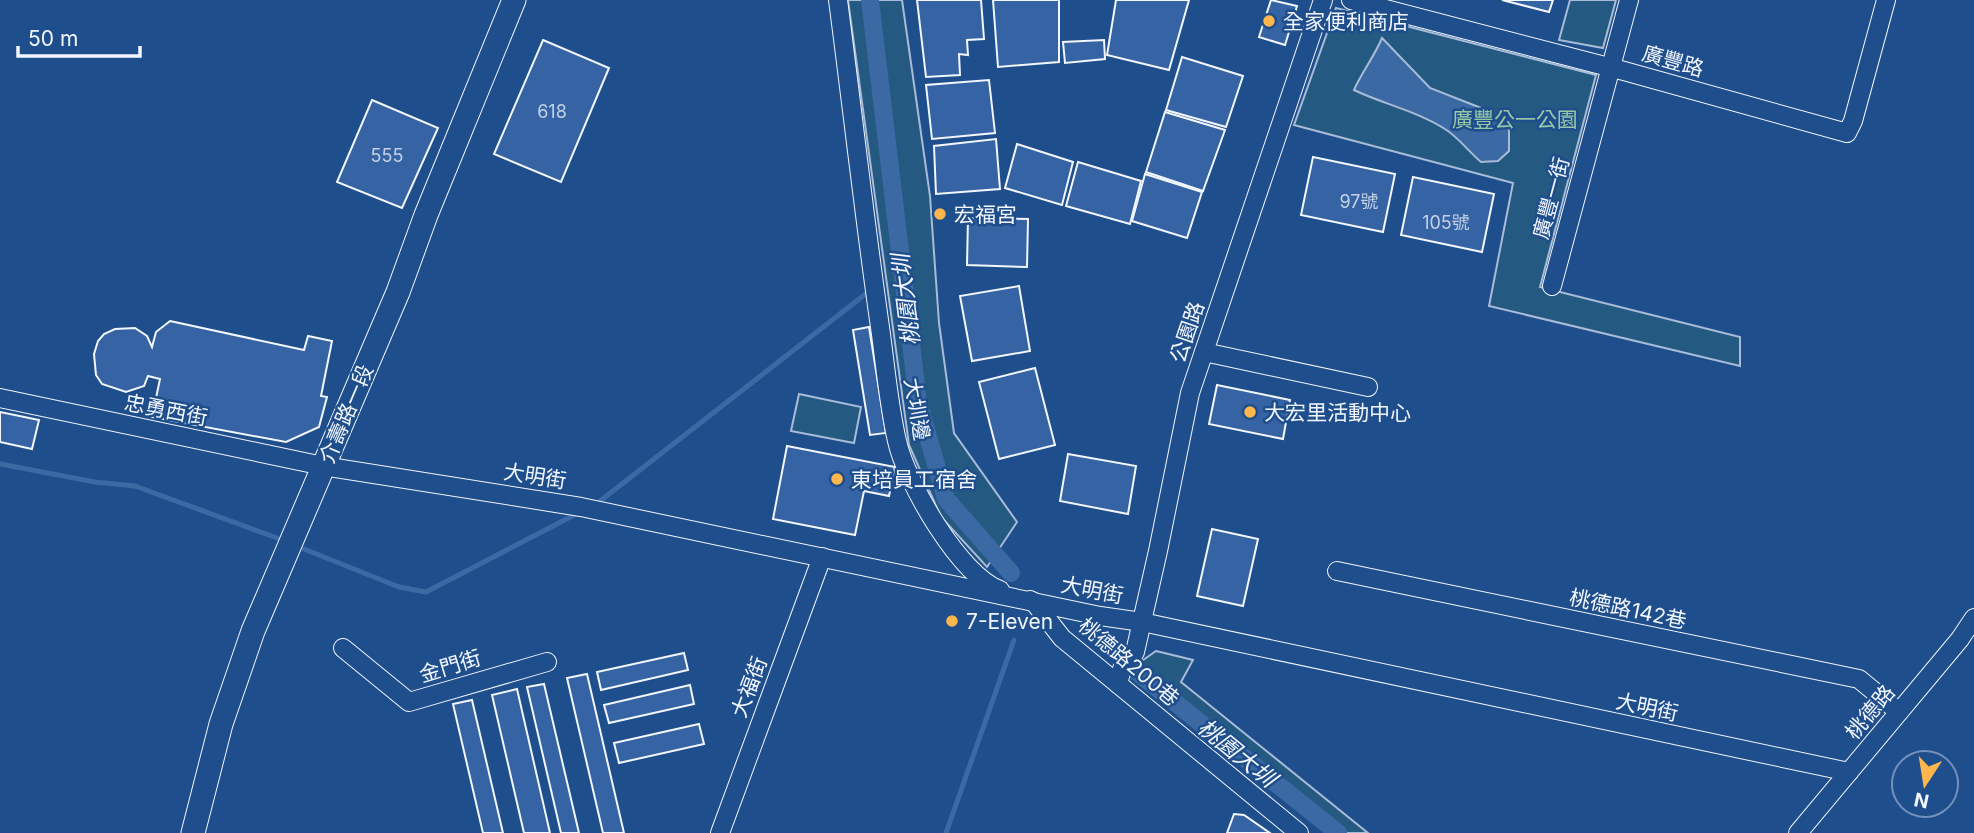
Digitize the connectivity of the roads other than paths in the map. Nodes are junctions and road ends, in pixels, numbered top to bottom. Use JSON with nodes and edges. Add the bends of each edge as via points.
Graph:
{"nodes":[{"id":1,"x":514,"y":0,"type":"edge"},
{"id":2,"x":838,"y":0,"type":"edge"},
{"id":3,"x":1323,"y":0,"type":"edge"},
{"id":4,"x":1352,"y":0,"type":"edge"},
{"id":5,"x":1629,"y":0,"type":"edge"},
{"id":6,"x":1886,"y":0,"type":"edge"},
{"id":7,"x":1609,"y":68,"type":"junction"},
{"id":8,"x":1552,"y":286,"type":"dead end"},
{"id":9,"x":1204,"y":352,"type":"junction"},
{"id":10,"x":1368,"y":387,"type":"dead end"},
{"id":11,"x":0,"y":398,"type":"edge"},
{"id":12,"x":323,"y":466,"type":"junction"},
{"id":13,"x":822,"y":557,"type":"junction"},
{"id":14,"x":1337,"y":571,"type":"dead end"},
{"id":15,"x":1034,"y":602,"type":"junction"},
{"id":16,"x":1974,"y":618,"type":"edge"},
{"id":17,"x":1142,"y":622,"type":"junction"},
{"id":18,"x":343,"y":648,"type":"dead end"},
{"id":19,"x":547,"y":662,"type":"dead end"},
{"id":20,"x":1118,"y":684,"type":"junction"},
{"id":21,"x":1899,"y":712,"type":"junction"},
{"id":22,"x":1849,"y":772,"type":"junction"},
{"id":23,"x":193,"y":833,"type":"edge"},
{"id":24,"x":720,"y":833,"type":"edge"},
{"id":25,"x":1298,"y":833,"type":"edge"},
{"id":26,"x":1798,"y":833,"type":"edge"}],
"edges":[{"from":1,"to":12,"type":"main road","name":"介壽路一段"},
{"from":2,"to":15,"type":"street","name":"大圳邊","via":[[897,443],[917,492],[939,529],[970,566],[990,586]]},
{"from":3,"to":9,"type":"street","name":"公園路"},
{"from":4,"to":7,"type":"street","name":"廣豐路"},
{"from":5,"to":7,"type":"street","name":"廣豐一街"},
{"from":6,"to":7,"type":"street","name":"廣豐路","via":[[1847,133]]},
{"from":7,"to":8,"type":"street","name":"廣豐一街"},
{"from":9,"to":10,"type":"street"},
{"from":9,"to":17,"type":"street","name":"公園路","via":[[1190,393]]},
{"from":11,"to":12,"type":"street","name":"忠勇西街"},
{"from":12,"to":13,"type":"street","name":"大明街","via":[[588,508]]},
{"from":12,"to":23,"type":"main road","name":"介壽路一段","via":[[231,690]]},
{"from":13,"to":15,"type":"street","name":"大明街"},
{"from":13,"to":24,"type":"street","name":"大福街"},
{"from":14,"to":21,"type":"street","name":"桃德路142巷","via":[[1859,679]]},
{"from":15,"to":17,"type":"street","name":"大明街"},
{"from":15,"to":20,"type":"street","name":"桃德路200巷","via":[[1062,638]]},
{"from":16,"to":21,"type":"street","name":"桃德路"},
{"from":17,"to":20,"type":"street","name":"公園路","via":[[1135,652],[1122,669]]},
{"from":17,"to":22,"type":"street","name":"大明街"},
{"from":18,"to":19,"type":"street","name":"金門街","via":[[409,702]]},
{"from":20,"to":25,"type":"street","name":"桃德路200巷"},
{"from":21,"to":22,"type":"street","name":"桃德路"},
{"from":22,"to":26,"type":"street","name":"桃德路"}]}
